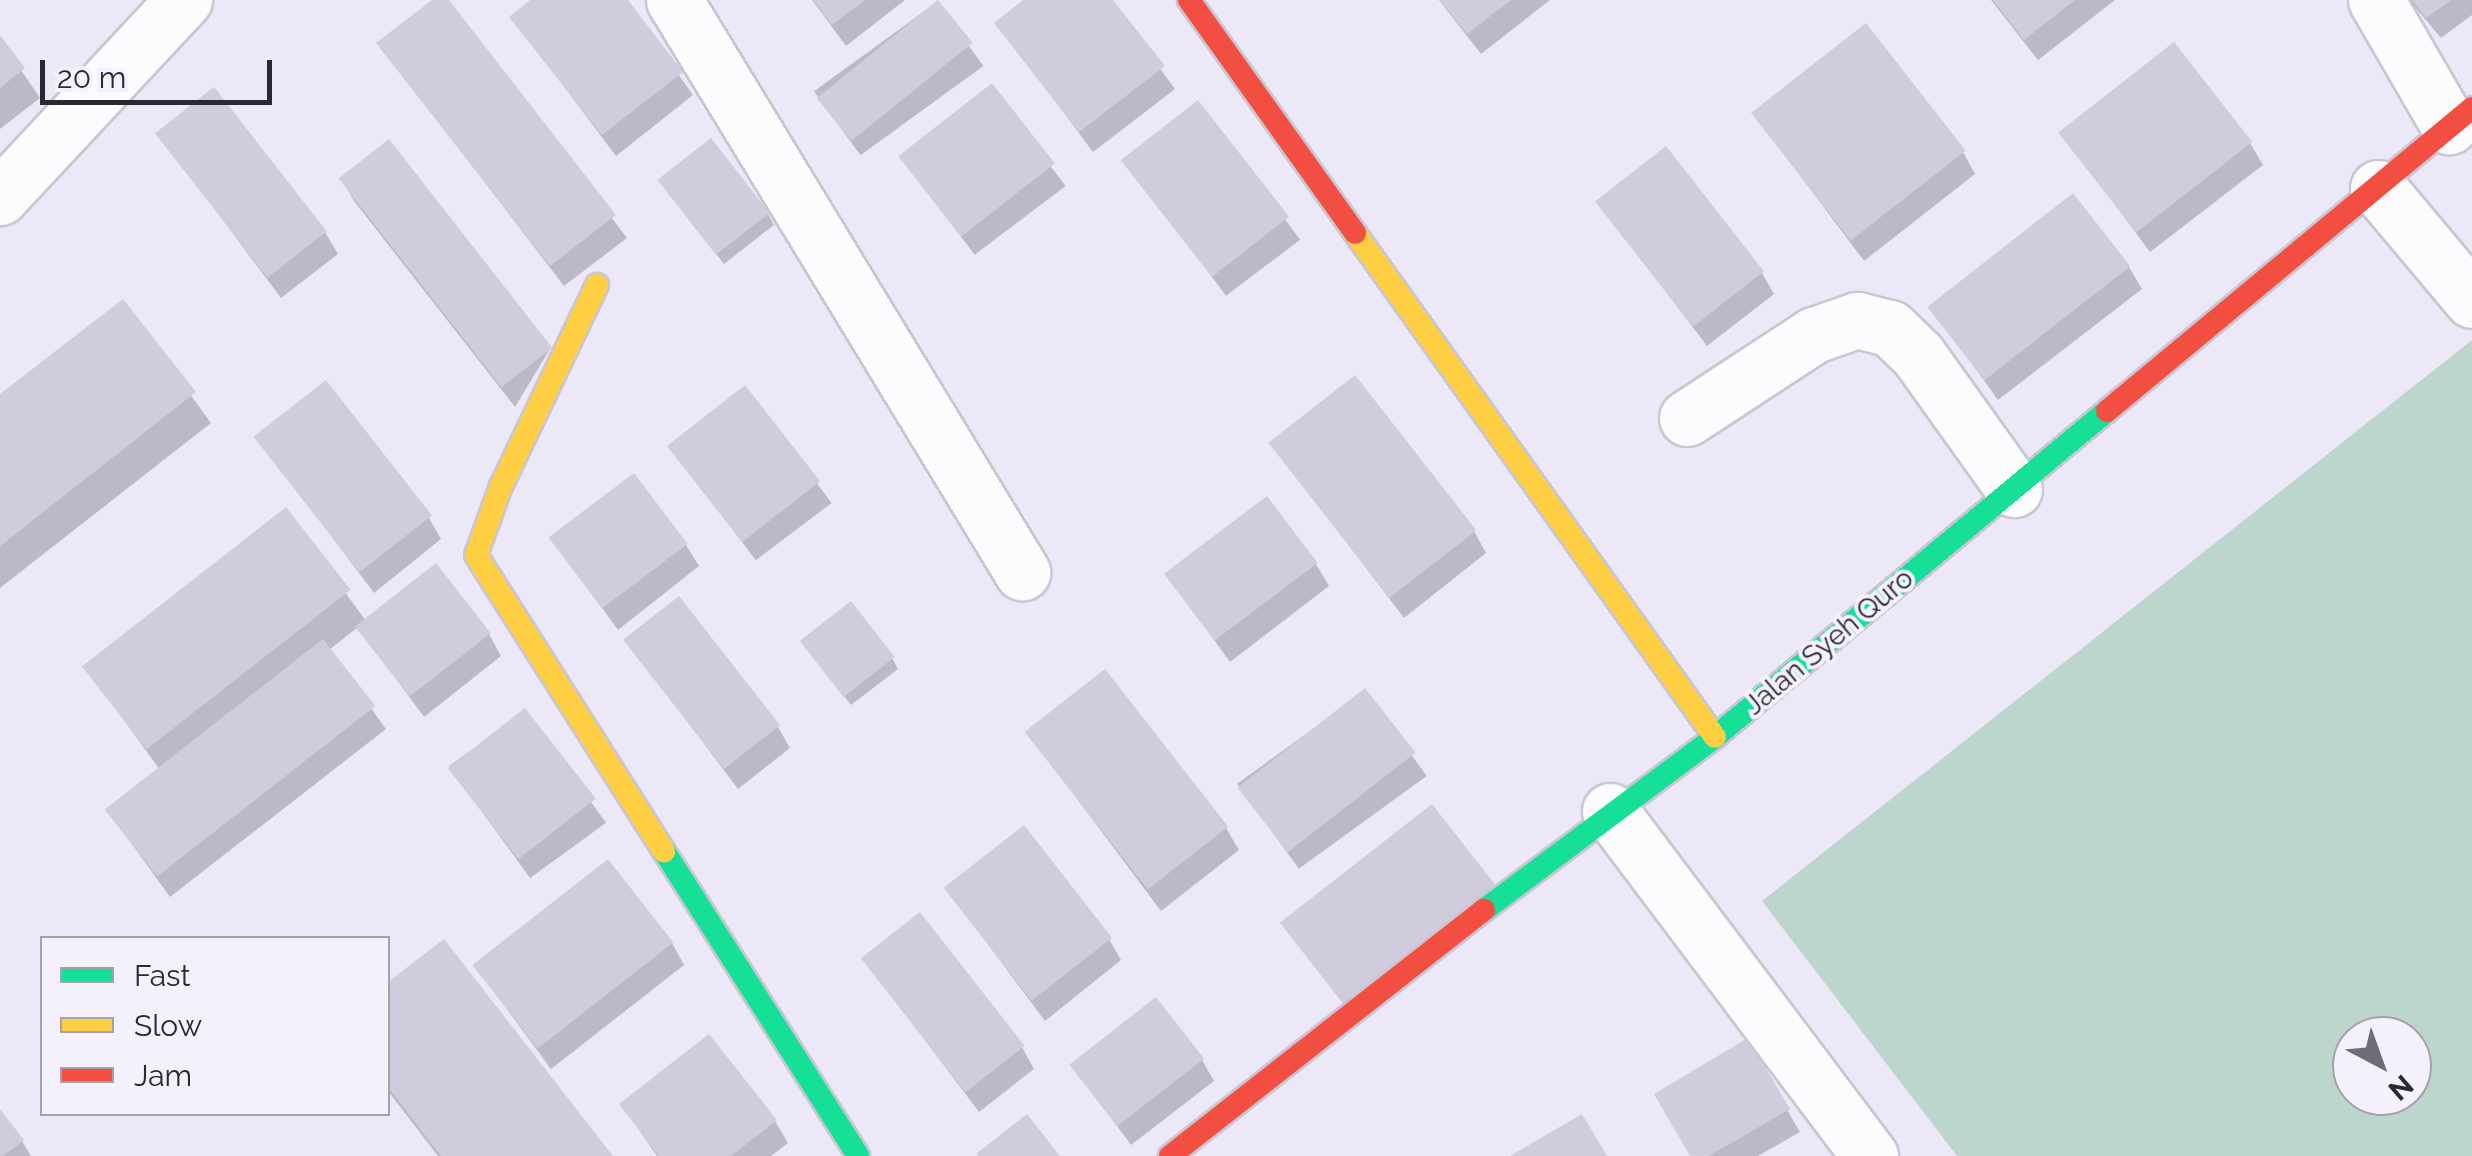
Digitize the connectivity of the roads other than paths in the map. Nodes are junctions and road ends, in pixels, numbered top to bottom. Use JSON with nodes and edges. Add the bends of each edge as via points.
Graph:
{"nodes":[{"id":1,"x":184,"y":0,"type":"edge"},
{"id":2,"x":674,"y":0,"type":"edge"},
{"id":3,"x":1189,"y":0,"type":"edge"},
{"id":4,"x":2376,"y":0,"type":"edge"},
{"id":5,"x":2460,"y":117,"type":"edge"},
{"id":6,"x":2378,"y":188,"type":"junction"},
{"id":7,"x":0,"y":197,"type":"edge"},
{"id":8,"x":597,"y":285,"type":"dead end"},
{"id":9,"x":2472,"y":300,"type":"edge"},
{"id":10,"x":1688,"y":418,"type":"dead end"},
{"id":11,"x":2014,"y":489,"type":"junction"},
{"id":12,"x":1022,"y":572,"type":"dead end"},
{"id":13,"x":1715,"y":736,"type":"junction"},
{"id":14,"x":1610,"y":812,"type":"junction"},
{"id":15,"x":858,"y":1156,"type":"edge"},
{"id":16,"x":1170,"y":1156,"type":"edge"},
{"id":17,"x":1870,"y":1156,"type":"edge"}],
"edges":[{"from":1,"to":7,"type":"street"},
{"from":2,"to":12,"type":"street"},
{"from":3,"to":13,"type":"street"},
{"from":4,"to":5,"type":"street"},
{"from":5,"to":6,"type":"street","name":"Jalan Syeh Quro"},
{"from":6,"to":9,"type":"street"},
{"from":6,"to":11,"type":"street","name":"Jalan Syeh Quro"},
{"from":8,"to":15,"type":"street","via":[[501,486],[476,555]]},
{"from":10,"to":11,"type":"street","via":[[1814,335],[1857,320],[1890,328],[1918,355]]},
{"from":11,"to":13,"type":"street","name":"Jalan Syeh Quro"},
{"from":13,"to":14,"type":"street","name":"Jalan Syeh Quro"},
{"from":14,"to":16,"type":"street","name":"Jalan Syeh Quro"},
{"from":14,"to":17,"type":"street"}]}
